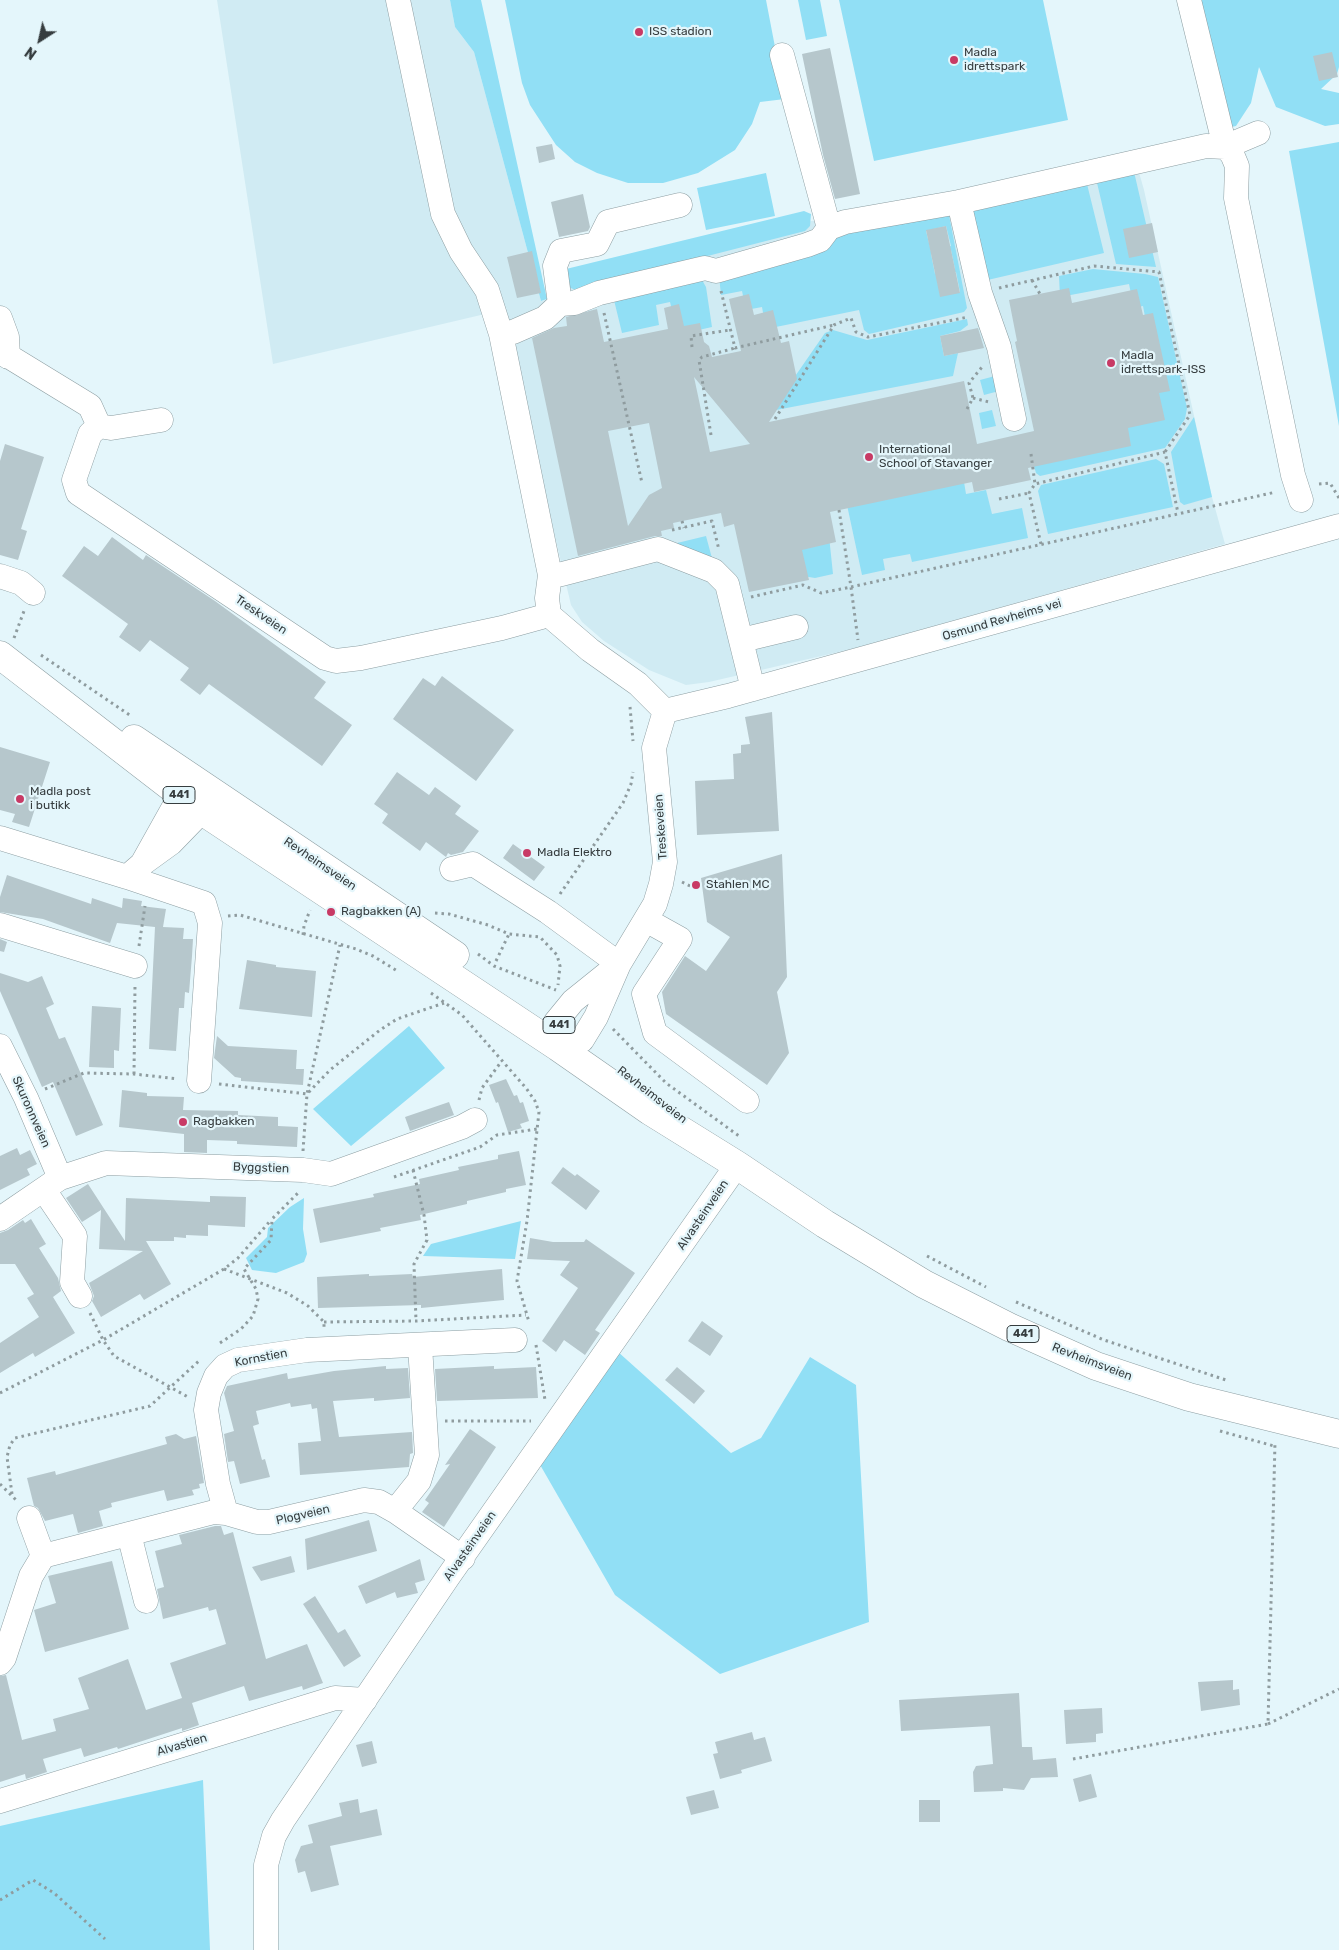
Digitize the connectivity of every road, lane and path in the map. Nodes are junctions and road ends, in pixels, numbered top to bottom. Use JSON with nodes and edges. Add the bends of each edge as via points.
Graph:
{"nodes":[{"id":1,"x":398,"y":0,"type":"edge"},
{"id":2,"x":1189,"y":0,"type":"edge"},
{"id":3,"x":782,"y":54,"type":"dead end"},
{"id":4,"x":1258,"y":133,"type":"dead end"},
{"id":5,"x":1225,"y":147,"type":"junction"},
{"id":6,"x":959,"y":202,"type":"junction"},
{"id":7,"x":680,"y":205,"type":"dead end"},
{"id":8,"x":829,"y":228,"type":"junction"},
{"id":9,"x":716,"y":270,"type":"junction"},
{"id":10,"x":1032,"y":280,"type":"junction"},
{"id":11,"x":599,"y":293,"type":"junction"},
{"id":12,"x":1040,"y":294,"type":"dead end"},
{"id":13,"x":983,"y":303,"type":"junction"},
{"id":14,"x":560,"y":304,"type":"junction"},
{"id":15,"x":0,"y":318,"type":"edge"},
{"id":16,"x":498,"y":323,"type":"junction"},
{"id":17,"x":834,"y":326,"type":"junction"},
{"id":18,"x":730,"y":330,"type":"junction"},
{"id":19,"x":692,"y":346,"type":"dead end"},
{"id":20,"x":999,"y":347,"type":"junction"},
{"id":21,"x":735,"y":348,"type":"junction"},
{"id":22,"x":4,"y":354,"type":"edge"},
{"id":23,"x":967,"y":409,"type":"dead end"},
{"id":24,"x":1014,"y":418,"type":"dead end"},
{"id":25,"x":775,"y":419,"type":"dead end"},
{"id":26,"x":161,"y":420,"type":"dead end"},
{"id":27,"x":105,"y":427,"type":"junction"},
{"id":28,"x":711,"y":435,"type":"dead end"},
{"id":29,"x":1165,"y":452,"type":"junction"},
{"id":30,"x":1031,"y":454,"type":"dead end"},
{"id":31,"x":642,"y":483,"type":"dead end"},
{"id":32,"x":1034,"y":484,"type":"junction"},
{"id":33,"x":1297,"y":488,"type":"junction"},
{"id":34,"x":1030,"y":493,"type":"junction"},
{"id":35,"x":1339,"y":498,"type":"edge"},
{"id":36,"x":999,"y":499,"type":"dead end"},
{"id":37,"x":839,"y":510,"type":"dead end"},
{"id":38,"x":1178,"y":513,"type":"junction"},
{"id":39,"x":682,"y":521,"type":"dead end"},
{"id":40,"x":1339,"y":526,"type":"edge"},
{"id":41,"x":684,"y":528,"type":"dead end"},
{"id":42,"x":1041,"y":544,"type":"junction"},
{"id":43,"x":550,"y":575,"type":"junction"},
{"id":44,"x":0,"y":576,"type":"edge"},
{"id":45,"x":851,"y":587,"type":"junction"},
{"id":46,"x":33,"y":593,"type":"joint"},
{"id":47,"x":731,"y":601,"type":"junction"},
{"id":48,"x":549,"y":615,"type":"junction"},
{"id":49,"x":796,"y":627,"type":"dead end"},
{"id":50,"x":742,"y":640,"type":"junction"},
{"id":51,"x":860,"y":649,"type":"dead end"},
{"id":52,"x":9,"y":653,"type":"edge"},
{"id":53,"x":754,"y":689,"type":"junction"},
{"id":54,"x":629,"y":702,"type":"dead end"},
{"id":55,"x":665,"y":710,"type":"junction"},
{"id":56,"x":634,"y":745,"type":"dead end"},
{"id":57,"x":634,"y":767,"type":"dead end"},
{"id":58,"x":195,"y":798,"type":"junction"},
{"id":59,"x":0,"y":838,"type":"edge"},
{"id":60,"x":452,"y":869,"type":"dead end"},
{"id":61,"x":135,"y":870,"type":"junction"},
{"id":62,"x":677,"y":880,"type":"dead end"},
{"id":63,"x":694,"y":888,"type":"dead end"},
{"id":64,"x":146,"y":905,"type":"dead end"},
{"id":65,"x":311,"y":908,"type":"dead end"},
{"id":66,"x":548,"y":912,"type":"junction"},
{"id":67,"x":430,"y":914,"type":"dead end"},
{"id":68,"x":209,"y":919,"type":"junction"},
{"id":69,"x":646,"y":920,"type":"junction"},
{"id":70,"x":0,"y":925,"type":"edge"},
{"id":71,"x":509,"y":934,"type":"junction"},
{"id":72,"x":303,"y":935,"type":"junction"},
{"id":73,"x":540,"y":937,"type":"junction"},
{"id":74,"x":340,"y":945,"type":"junction"},
{"id":75,"x":496,"y":961,"type":"dead end"},
{"id":76,"x":619,"y":964,"type":"junction"},
{"id":77,"x":135,"y":966,"type":"junction"},
{"id":78,"x":401,"y":973,"type":"dead end"},
{"id":79,"x":423,"y":988,"type":"dead end"},
{"id":80,"x":557,"y":990,"type":"dead end"},
{"id":81,"x":445,"y":1003,"type":"junction"},
{"id":82,"x":609,"y":1025,"type":"dead end"},
{"id":83,"x":565,"y":1037,"type":"junction"},
{"id":84,"x":0,"y":1047,"type":"edge"},
{"id":85,"x":501,"y":1062,"type":"junction"},
{"id":86,"x":134,"y":1074,"type":"junction"},
{"id":87,"x":199,"y":1081,"type":"junction"},
{"id":88,"x":307,"y":1094,"type":"junction"},
{"id":89,"x":26,"y":1098,"type":"junction"},
{"id":90,"x":747,"y":1101,"type":"dead end"},
{"id":91,"x":475,"y":1120,"type":"joint"},
{"id":92,"x":741,"y":1153,"type":"junction"},
{"id":93,"x":303,"y":1170,"type":"junction"},
{"id":94,"x":413,"y":1170,"type":"dead end"},
{"id":95,"x":52,"y":1184,"type":"junction"},
{"id":96,"x":0,"y":1219,"type":"edge"},
{"id":97,"x":272,"y":1219,"type":"junction"},
{"id":98,"x":922,"y":1254,"type":"dead end"},
{"id":99,"x":224,"y":1269,"type":"junction"},
{"id":100,"x":251,"y":1281,"type":"junction"},
{"id":101,"x":991,"y":1290,"type":"dead end"},
{"id":102,"x":80,"y":1296,"type":"joint"},
{"id":103,"x":1009,"y":1298,"type":"dead end"},
{"id":104,"x":526,"y":1315,"type":"junction"},
{"id":105,"x":416,"y":1321,"type":"junction"},
{"id":106,"x":324,"y":1322,"type":"junction"},
{"id":107,"x":527,"y":1337,"type":"junction"},
{"id":108,"x":103,"y":1340,"type":"junction"},
{"id":109,"x":420,"y":1346,"type":"junction"},
{"id":110,"x":325,"y":1349,"type":"junction"},
{"id":111,"x":203,"y":1356,"type":"dead end"},
{"id":112,"x":1234,"y":1382,"type":"dead end"},
{"id":113,"x":168,"y":1387,"type":"junction"},
{"id":114,"x":0,"y":1393,"type":"edge"},
{"id":115,"x":190,"y":1398,"type":"dead end"},
{"id":116,"x":545,"y":1403,"type":"dead end"},
{"id":117,"x":1275,"y":1419,"type":"junction"},
{"id":118,"x":425,"y":1422,"type":"junction"},
{"id":119,"x":1215,"y":1429,"type":"dead end"},
{"id":120,"x":549,"y":1432,"type":"junction"},
{"id":121,"x":1339,"y":1434,"type":"edge"},
{"id":122,"x":1274,"y":1446,"type":"junction"},
{"id":123,"x":12,"y":1494,"type":"dead end"},
{"id":124,"x":395,"y":1511,"type":"junction"},
{"id":125,"x":226,"y":1513,"type":"junction"},
{"id":126,"x":29,"y":1518,"type":"dead end"},
{"id":127,"x":130,"y":1534,"type":"junction"},
{"id":128,"x":43,"y":1556,"type":"junction"},
{"id":129,"x":463,"y":1558,"type":"junction"},
{"id":130,"x":146,"y":1601,"type":"dead end"},
{"id":131,"x":0,"y":1663,"type":"edge"},
{"id":132,"x":1339,"y":1689,"type":"edge"},
{"id":133,"x":365,"y":1700,"type":"junction"},
{"id":134,"x":1268,"y":1724,"type":"junction"},
{"id":135,"x":1073,"y":1758,"type":"dead end"},
{"id":136,"x":0,"y":1801,"type":"edge"},
{"id":137,"x":0,"y":1900,"type":"edge"},
{"id":138,"x":105,"y":1939,"type":"dead end"},
{"id":139,"x":266,"y":1950,"type":"edge"}],
"edges":[{"from":1,"to":16,"type":"street","via":[[444,214],[457,245],[487,290]]},
{"from":2,"to":5,"type":"street"},
{"from":3,"to":8,"type":"street"},
{"from":4,"to":5,"type":"street"},
{"from":5,"to":6,"type":"street","via":[[1206,146]]},
{"from":5,"to":33,"type":"street","via":[[1237,166],[1236,198]]},
{"from":6,"to":8,"type":"street","via":[[845,222]]},
{"from":6,"to":13,"type":"street"},
{"from":7,"to":14,"type":"street","via":[[608,222],[596,244],[561,251],[556,266]]},
{"from":8,"to":9,"type":"street","via":[[820,240],[807,245]]},
{"from":9,"to":11,"type":"street","via":[[705,268]]},
{"from":9,"to":18,"type":"path"},
{"from":10,"to":12,"type":"path"},
{"from":10,"to":13,"type":"path"},
{"from":10,"to":29,"type":"path","via":[[1094,266],[1159,272],[1190,415]]},
{"from":11,"to":14,"type":"street","via":[[574,303]]},
{"from":11,"to":31,"type":"path"},
{"from":13,"to":17,"type":"path","via":[[868,337],[856,332],[851,318]]},
{"from":13,"to":20,"type":"street"},
{"from":14,"to":16,"type":"street","via":[[545,318],[513,332]]},
{"from":15,"to":22,"type":"street","via":[[7,337]]},
{"from":16,"to":43,"type":"street"},
{"from":17,"to":21,"type":"path"},
{"from":17,"to":25,"type":"path"},
{"from":18,"to":19,"type":"path","via":[[691,336]]},
{"from":18,"to":21,"type":"path"},
{"from":20,"to":23,"type":"path","via":[[969,382],[973,398]]},
{"from":20,"to":24,"type":"street"},
{"from":21,"to":28,"type":"path","via":[[699,360]]},
{"from":22,"to":27,"type":"street","via":[[90,406]]},
{"from":26,"to":27,"type":"street"},
{"from":27,"to":48,"type":"street","name":"Treskveien","via":[[90,434],[74,480],[78,493],[325,658],[336,661],[361,658]]},
{"from":29,"to":32,"type":"path"},
{"from":29,"to":38,"type":"path"},
{"from":30,"to":32,"type":"path"},
{"from":32,"to":34,"type":"path"},
{"from":33,"to":35,"type":"path","via":[[1330,483]]},
{"from":33,"to":38,"type":"path"},
{"from":34,"to":36,"type":"path"},
{"from":34,"to":42,"type":"path"},
{"from":37,"to":45,"type":"path"},
{"from":38,"to":42,"type":"path"},
{"from":39,"to":41,"type":"path"},
{"from":40,"to":53,"type":"street","name":"Osmund Revheims vei"},
{"from":42,"to":45,"type":"path"},
{"from":43,"to":47,"type":"street","via":[[658,548],[714,571],[727,584]]},
{"from":43,"to":48,"type":"street"},
{"from":44,"to":46,"type":"street","via":[[21,583]]},
{"from":45,"to":47,"type":"path","via":[[822,593],[803,585]]},
{"from":45,"to":51,"type":"path"},
{"from":46,"to":52,"type":"path"},
{"from":47,"to":50,"type":"street"},
{"from":48,"to":55,"type":"street","via":[[590,650],[638,684]]},
{"from":49,"to":50,"type":"street"},
{"from":50,"to":53,"type":"street"},
{"from":52,"to":58,"type":"main road","name":"Revheimsveien","number":"441"},
{"from":53,"to":55,"type":"street","name":"Osmund Revheims vei"},
{"from":54,"to":56,"type":"path"},
{"from":55,"to":69,"type":"street","name":"Treskeveien","via":[[654,748],[665,862],[661,884]]},
{"from":57,"to":66,"type":"path","via":[[623,803]]},
{"from":58,"to":61,"type":"street"},
{"from":58,"to":83,"type":"main road","name":"Revheimsveien","number":"441"},
{"from":59,"to":61,"type":"street"},
{"from":60,"to":66,"type":"street","via":[[473,864]]},
{"from":61,"to":68,"type":"street","via":[[204,903]]},
{"from":62,"to":63,"type":"path"},
{"from":64,"to":77,"type":"path"},
{"from":65,"to":72,"type":"path"},
{"from":66,"to":73,"type":"path"},
{"from":66,"to":76,"type":"street"},
{"from":67,"to":71,"type":"path","via":[[449,914]]},
{"from":68,"to":72,"type":"path","via":[[240,915]]},
{"from":68,"to":87,"type":"street"},
{"from":69,"to":76,"type":"street","name":"Treskeveien"},
{"from":69,"to":90,"type":"street","via":[[680,939],[644,994],[655,1033]]},
{"from":70,"to":77,"type":"street"},
{"from":71,"to":73,"type":"path"},
{"from":71,"to":75,"type":"path"},
{"from":72,"to":74,"type":"path"},
{"from":73,"to":80,"type":"path","via":[[557,955],[560,966]]},
{"from":74,"to":78,"type":"path","via":[[373,956]]},
{"from":74,"to":88,"type":"path"},
{"from":76,"to":83,"type":"street","name":"Treskeveien","via":[[596,1017]]},
{"from":76,"to":83,"type":"street","name":"Treskeveien","via":[[573,1001]]},
{"from":77,"to":86,"type":"path"},
{"from":79,"to":81,"type":"path"},
{"from":81,"to":85,"type":"path","via":[[462,1015]]},
{"from":81,"to":88,"type":"path","via":[[397,1019],[380,1030],[330,1070]]},
{"from":82,"to":92,"type":"path"},
{"from":83,"to":92,"type":"main road","name":"Revheimsveien","number":"441"},
{"from":84,"to":89,"type":"street","name":"Skuronnveien"},
{"from":85,"to":91,"type":"path","via":[[482,1088]]},
{"from":85,"to":104,"type":"path","via":[[526,1088],[539,1112],[517,1281]]},
{"from":86,"to":87,"type":"path"},
{"from":86,"to":89,"type":"path","via":[[84,1073]]},
{"from":87,"to":88,"type":"path"},
{"from":88,"to":93,"type":"path"},
{"from":89,"to":95,"type":"street","name":"Skuronnveien"},
{"from":91,"to":93,"type":"street","name":"Byggstien","via":[[331,1174]]},
{"from":92,"to":117,"type":"main road","name":"Revheimsveien","number":"441","via":[[825,1224],[916,1279],[1009,1327],[1096,1366],[1189,1397]]},
{"from":92,"to":120,"type":"street","name":"Alvasteinveien","via":[[657,1282]]},
{"from":93,"to":95,"type":"street","name":"Byggstien","via":[[106,1163]]},
{"from":93,"to":97,"type":"path","via":[[302,1189]]},
{"from":94,"to":105,"type":"path","via":[[424,1215],[426,1240],[414,1264]]},
{"from":95,"to":96,"type":"street","name":"Byggstien"},
{"from":95,"to":102,"type":"street","via":[[75,1236],[72,1282]]},
{"from":97,"to":99,"type":"path"},
{"from":97,"to":100,"type":"path","via":[[271,1240],[244,1269]]},
{"from":98,"to":101,"type":"path"},
{"from":99,"to":100,"type":"path"},
{"from":99,"to":108,"type":"path"},
{"from":100,"to":106,"type":"path","via":[[287,1293],[308,1306]]},
{"from":102,"to":108,"type":"path"},
{"from":103,"to":112,"type":"path","via":[[1104,1340]]},
{"from":104,"to":105,"type":"path"},
{"from":104,"to":107,"type":"path"},
{"from":105,"to":106,"type":"path"},
{"from":106,"to":110,"type":"path"},
{"from":107,"to":109,"type":"street","name":"Kornstien"},
{"from":107,"to":116,"type":"path","via":[[546,1394]]},
{"from":108,"to":113,"type":"path","via":[[114,1356]]},
{"from":108,"to":114,"type":"path"},
{"from":109,"to":110,"type":"street","name":"Kornstien"},
{"from":109,"to":118,"type":"street"},
{"from":110,"to":125,"type":"street","name":"Kornstien","via":[[238,1360],[225,1366],[216,1376],[206,1410]]},
{"from":111,"to":113,"type":"path"},
{"from":113,"to":115,"type":"path"},
{"from":113,"to":123,"type":"path","via":[[150,1406],[15,1438],[7,1457]]},
{"from":117,"to":121,"type":"main road","name":"Revheimsveien","number":"441"},
{"from":117,"to":122,"type":"path"},
{"from":118,"to":120,"type":"path","via":[[538,1421]]},
{"from":118,"to":124,"type":"street","via":[[427,1455],[419,1480]]},
{"from":119,"to":122,"type":"path"},
{"from":120,"to":129,"type":"street","name":"Alvasteinveien"},
{"from":122,"to":134,"type":"path"},
{"from":124,"to":125,"type":"street","name":"Plogveien","via":[[379,1502],[364,1500],[269,1522]]},
{"from":124,"to":129,"type":"street","name":"Plogveien"},
{"from":125,"to":127,"type":"street","name":"Plogveien","via":[[214,1512]]},
{"from":126,"to":128,"type":"street"},
{"from":127,"to":128,"type":"street","name":"Plogveien"},
{"from":127,"to":130,"type":"street"},
{"from":128,"to":131,"type":"street","via":[[31,1576]]},
{"from":129,"to":133,"type":"street","name":"Alvasteinveien"},
{"from":132,"to":134,"type":"path"},
{"from":133,"to":136,"type":"street","name":"Alvastien","via":[[335,1698]]},
{"from":133,"to":139,"type":"street","name":"Alvasteinveien","via":[[274,1836],[266,1865]]},
{"from":134,"to":135,"type":"path"},
{"from":137,"to":138,"type":"path","via":[[34,1880],[54,1893]]}]}
